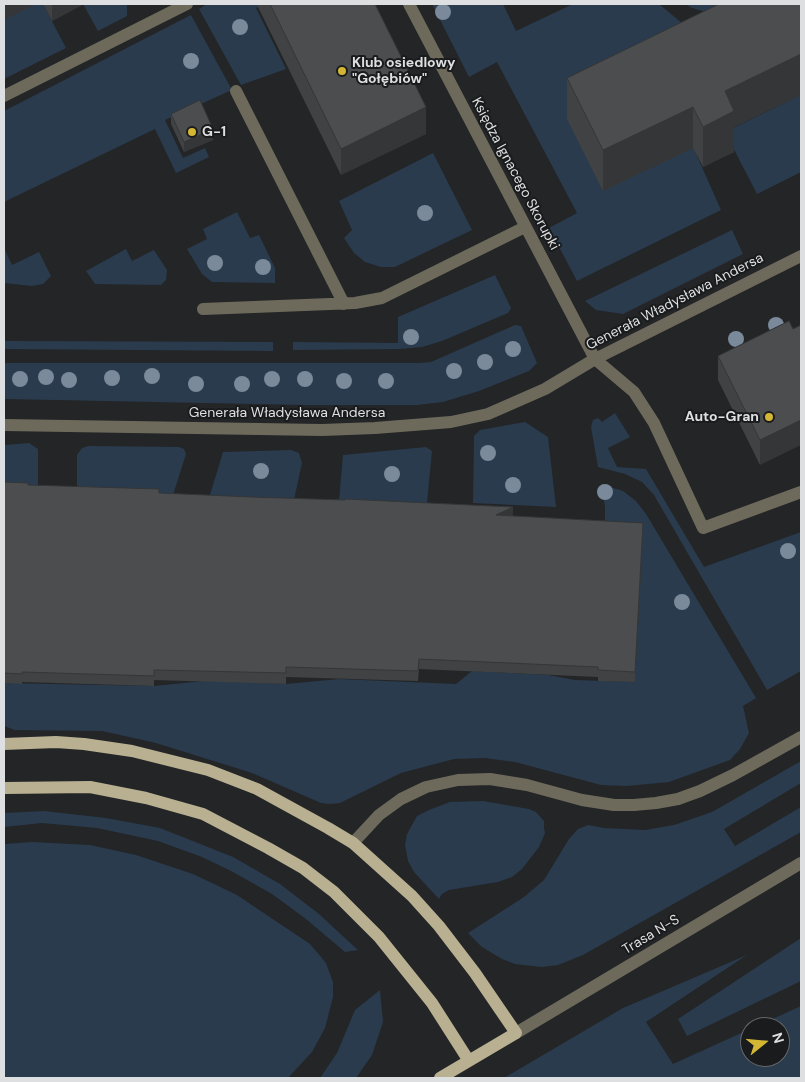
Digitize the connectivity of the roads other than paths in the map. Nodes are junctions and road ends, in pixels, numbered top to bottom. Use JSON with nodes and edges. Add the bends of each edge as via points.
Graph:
{"nodes":[{"id":1,"x":187,"y":4,"type":"edge"},
{"id":2,"x":409,"y":4,"type":"edge"},
{"id":3,"x":236,"y":90,"type":"dead end"},
{"id":4,"x":4,"y":96,"type":"edge"},
{"id":5,"x":526,"y":227,"type":"junction"},
{"id":6,"x":801,"y":256,"type":"edge"},
{"id":7,"x":344,"y":304,"type":"junction"},
{"id":8,"x":203,"y":309,"type":"dead end"},
{"id":9,"x":595,"y":359,"type":"junction"},
{"id":10,"x":4,"y":425,"type":"edge"},
{"id":11,"x":801,"y":492,"type":"edge"},
{"id":12,"x":801,"y":737,"type":"edge"},
{"id":13,"x":4,"y":744,"type":"edge"},
{"id":14,"x":4,"y":788,"type":"edge"},
{"id":15,"x":352,"y":843,"type":"junction"},
{"id":16,"x":801,"y":863,"type":"edge"},
{"id":17,"x":516,"y":1034,"type":"junction"},
{"id":18,"x":469,"y":1061,"type":"junction"},
{"id":19,"x":440,"y":1078,"type":"edge"}],
"edges":[{"from":1,"to":4,"type":"street"},
{"from":2,"to":5,"type":"street","name":"Księdza Ignacego Skorupki"},
{"from":3,"to":7,"type":"street"},
{"from":5,"to":7,"type":"street","via":[[382,298]]},
{"from":5,"to":9,"type":"street","name":"Księdza Ignacego Skorupki"},
{"from":6,"to":9,"type":"street","name":"Generała Władysława Andersa"},
{"from":7,"to":8,"type":"street"},
{"from":9,"to":10,"type":"street","name":"Generała Władysława Andersa","via":[[545,389],[488,414],[451,422],[322,430]]},
{"from":9,"to":11,"type":"street","via":[[634,392],[654,423],[703,528]]},
{"from":12,"to":15,"type":"street","via":[[700,791],[656,803],[634,805],[582,800],[490,779],[458,780],[426,787],[379,814]]},
{"from":13,"to":15,"type":"main road","via":[[84,744],[132,751],[208,770],[256,788]]},
{"from":14,"to":18,"type":"main road","via":[[90,787],[146,798],[203,814],[303,868],[334,892],[379,937],[432,1003]]},
{"from":15,"to":17,"type":"main road","via":[[412,896],[439,926]]},
{"from":16,"to":17,"type":"street","name":"Trasa N-S"},
{"from":17,"to":18,"type":"main road"},
{"from":18,"to":19,"type":"main road"}]}
